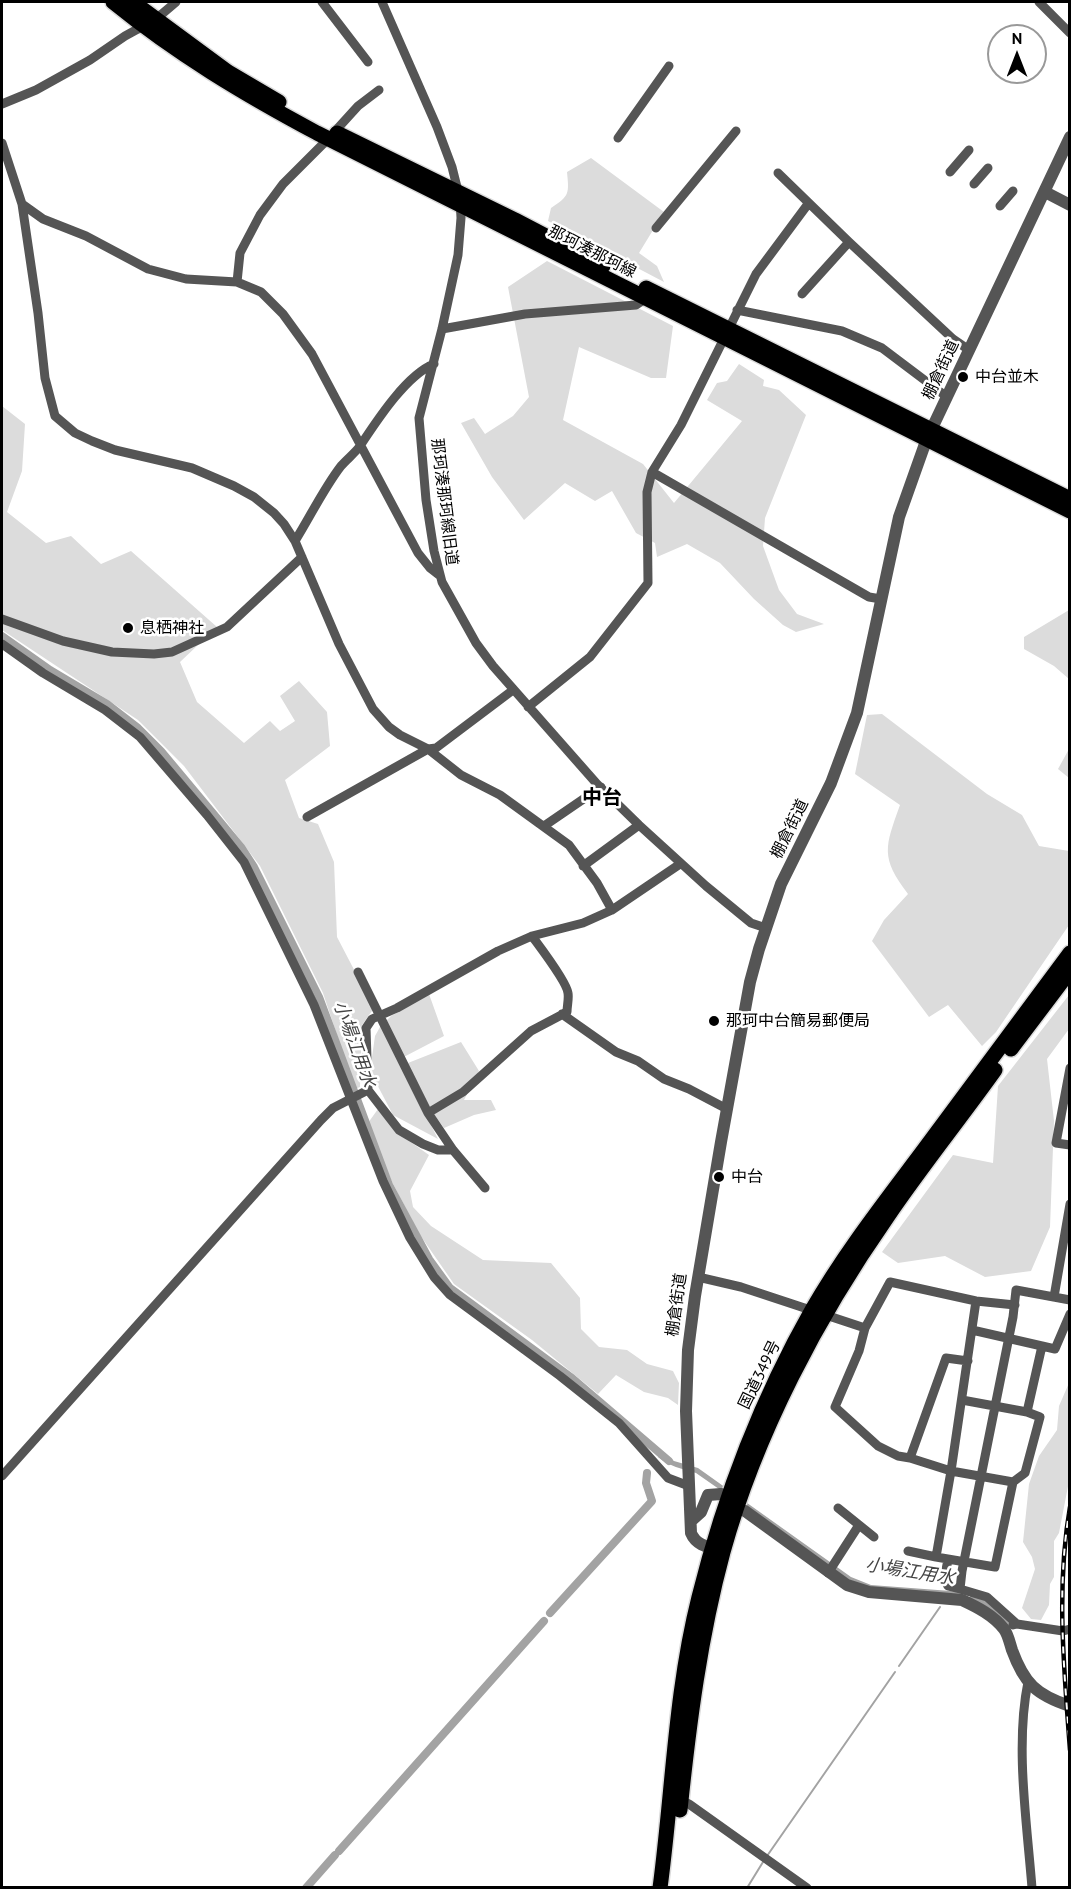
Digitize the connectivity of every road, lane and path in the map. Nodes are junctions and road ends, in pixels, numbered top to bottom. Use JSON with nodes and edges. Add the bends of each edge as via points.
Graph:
{"nodes":[{"id":1,"x":113,"y":2,"type":"edge"},
{"id":2,"x":133,"y":2,"type":"edge"},
{"id":3,"x":176,"y":2,"type":"edge"},
{"id":4,"x":322,"y":2,"type":"edge"},
{"id":5,"x":382,"y":2,"type":"edge"},
{"id":6,"x":1039,"y":2,"type":"edge"},
{"id":7,"x":150,"y":22,"type":"junction"},
{"id":8,"x":1070,"y":33,"type":"edge"},
{"id":9,"x":368,"y":62,"type":"dead end"},
{"id":10,"x":669,"y":66,"type":"dead end"},
{"id":11,"x":380,"y":90,"type":"dead end"},
{"id":12,"x":2,"y":104,"type":"edge"},
{"id":13,"x":736,"y":131,"type":"dead end"},
{"id":14,"x":332,"y":135,"type":"junction"},
{"id":15,"x":1070,"y":137,"type":"edge"},
{"id":16,"x":618,"y":138,"type":"dead end"},
{"id":17,"x":2,"y":143,"type":"edge"},
{"id":18,"x":969,"y":150,"type":"dead end"},
{"id":19,"x":988,"y":168,"type":"dead end"},
{"id":20,"x":950,"y":171,"type":"dead end"},
{"id":21,"x":778,"y":173,"type":"dead end"},
{"id":22,"x":974,"y":184,"type":"dead end"},
{"id":23,"x":1013,"y":191,"type":"dead end"},
{"id":24,"x":1045,"y":192,"type":"junction"},
{"id":25,"x":460,"y":199,"type":"junction"},
{"id":26,"x":22,"y":204,"type":"junction"},
{"id":27,"x":808,"y":204,"type":"junction"},
{"id":28,"x":1070,"y":205,"type":"edge"},
{"id":29,"x":1000,"y":206,"type":"dead end"},
{"id":30,"x":656,"y":228,"type":"dead end"},
{"id":31,"x":849,"y":242,"type":"junction"},
{"id":32,"x":237,"y":282,"type":"junction"},
{"id":33,"x":802,"y":294,"type":"dead end"},
{"id":34,"x":645,"y":299,"type":"junction"},
{"id":35,"x":736,"y":310,"type":"junction"},
{"id":36,"x":442,"y":329,"type":"junction"},
{"id":37,"x":726,"y":334,"type":"junction"},
{"id":38,"x":969,"y":350,"type":"junction"},
{"id":39,"x":434,"y":364,"type":"junction"},
{"id":40,"x":947,"y":397,"type":"junction"},
{"id":41,"x":929,"y":436,"type":"junction"},
{"id":42,"x":359,"y":446,"type":"junction"},
{"id":43,"x":652,"y":472,"type":"junction"},
{"id":44,"x":1070,"y":499,"type":"edge"},
{"id":45,"x":1070,"y":511,"type":"edge"},
{"id":46,"x":295,"y":541,"type":"junction"},
{"id":47,"x":302,"y":557,"type":"junction"},
{"id":48,"x":439,"y":575,"type":"junction"},
{"id":49,"x":881,"y":599,"type":"junction"},
{"id":50,"x":2,"y":619,"type":"edge"},
{"id":51,"x":2,"y":644,"type":"edge"},
{"id":52,"x":513,"y":690,"type":"junction"},
{"id":53,"x":528,"y":707,"type":"junction"},
{"id":54,"x":428,"y":749,"type":"junction"},
{"id":55,"x":601,"y":787,"type":"junction"},
{"id":56,"x":307,"y":817,"type":"dead end"},
{"id":57,"x":639,"y":825,"type":"junction"},
{"id":58,"x":544,"y":826,"type":"junction"},
{"id":59,"x":680,"y":864,"type":"junction"},
{"id":60,"x":583,"y":866,"type":"junction"},
{"id":61,"x":612,"y":910,"type":"junction"},
{"id":62,"x":766,"y":928,"type":"junction"},
{"id":63,"x":532,"y":936,"type":"junction"},
{"id":64,"x":1070,"y":953,"type":"edge"},
{"id":65,"x":1070,"y":971,"type":"edge"},
{"id":66,"x":358,"y":972,"type":"dead end"},
{"id":67,"x":562,"y":1014,"type":"junction"},
{"id":68,"x":381,"y":1016,"type":"junction"},
{"id":69,"x":1070,"y":1068,"type":"edge"},
{"id":70,"x":358,"y":1095,"type":"junction"},
{"id":71,"x":727,"y":1110,"type":"junction"},
{"id":72,"x":428,"y":1113,"type":"junction"},
{"id":73,"x":1070,"y":1144,"type":"edge"},
{"id":74,"x":453,"y":1150,"type":"junction"},
{"id":75,"x":485,"y":1188,"type":"dead end"},
{"id":76,"x":1070,"y":1204,"type":"edge"},
{"id":77,"x":698,"y":1277,"type":"junction"},
{"id":78,"x":1054,"y":1297,"type":"junction"},
{"id":79,"x":1070,"y":1299,"type":"edge"},
{"id":80,"x":976,"y":1301,"type":"junction"},
{"id":81,"x":1015,"y":1305,"type":"junction"},
{"id":82,"x":819,"y":1312,"type":"junction"},
{"id":83,"x":1070,"y":1314,"type":"edge"},
{"id":84,"x":865,"y":1328,"type":"junction"},
{"id":85,"x":972,"y":1330,"type":"junction"},
{"id":86,"x":1009,"y":1338,"type":"junction"},
{"id":87,"x":1042,"y":1346,"type":"junction"},
{"id":88,"x":968,"y":1361,"type":"junction"},
{"id":89,"x":962,"y":1400,"type":"junction"},
{"id":90,"x":995,"y":1405,"type":"junction"},
{"id":91,"x":1027,"y":1412,"type":"junction"},
{"id":92,"x":910,"y":1458,"type":"junction"},
{"id":93,"x":951,"y":1471,"type":"junction"},
{"id":94,"x":2,"y":1476,"type":"edge"},
{"id":95,"x":981,"y":1476,"type":"junction"},
{"id":96,"x":1013,"y":1482,"type":"junction"},
{"id":97,"x":688,"y":1486,"type":"junction"},
{"id":98,"x":720,"y":1494,"type":"dead end"},
{"id":99,"x":838,"y":1508,"type":"dead end"},
{"id":100,"x":745,"y":1511,"type":"dead end"},
{"id":101,"x":691,"y":1521,"type":"junction"},
{"id":102,"x":860,"y":1525,"type":"junction"},
{"id":103,"x":874,"y":1537,"type":"dead end"},
{"id":104,"x":718,"y":1550,"type":"junction"},
{"id":105,"x":908,"y":1551,"type":"dead end"},
{"id":106,"x":936,"y":1557,"type":"junction"},
{"id":107,"x":948,"y":1560,"type":"junction"},
{"id":108,"x":964,"y":1563,"type":"junction"},
{"id":109,"x":831,"y":1568,"type":"junction"},
{"id":110,"x":960,"y":1589,"type":"junction"},
{"id":111,"x":1017,"y":1624,"type":"junction"},
{"id":112,"x":1070,"y":1629,"type":"edge"},
{"id":113,"x":1005,"y":1630,"type":"junction"},
{"id":114,"x":1028,"y":1682,"type":"junction"},
{"id":115,"x":1070,"y":1706,"type":"edge"},
{"id":116,"x":676,"y":1799,"type":"junction"},
{"id":117,"x":660,"y":1887,"type":"edge"},
{"id":118,"x":669,"y":1887,"type":"edge"},
{"id":119,"x":807,"y":1887,"type":"edge"},
{"id":120,"x":1032,"y":1887,"type":"edge"}],
"edges":[{"from":1,"to":7,"type":"main road","name":"那珂湊那珂線"},
{"from":2,"to":7,"type":"main road","name":"那珂湊那珂線"},
{"from":3,"to":7,"type":"street"},
{"from":4,"to":9,"type":"street"},
{"from":5,"to":25,"type":"street","name":"那珂湊那珂線旧道","via":[[453,167]]},
{"from":6,"to":8,"type":"street"},
{"from":7,"to":12,"type":"street","via":[[36,90]]},
{"from":7,"to":14,"type":"main road","name":"那珂湊那珂線"},
{"from":10,"to":16,"type":"street"},
{"from":11,"to":14,"type":"street","via":[[358,106]]},
{"from":13,"to":30,"type":"street"},
{"from":14,"to":25,"type":"main road","name":"那珂湊那珂線"},
{"from":14,"to":32,"type":"street","via":[[260,215],[240,254]]},
{"from":15,"to":24,"type":"street","name":"棚倉街道"},
{"from":17,"to":26,"type":"street"},
{"from":18,"to":20,"type":"street"},
{"from":19,"to":22,"type":"street"},
{"from":21,"to":27,"type":"street"},
{"from":23,"to":29,"type":"street"},
{"from":24,"to":28,"type":"street"},
{"from":24,"to":38,"type":"street","name":"棚倉街道"},
{"from":25,"to":34,"type":"main road","name":"那珂湊那珂線"},
{"from":25,"to":36,"type":"street","name":"那珂湊那珂線旧道","via":[[458,255]]},
{"from":25,"to":37,"type":"main road","name":"那珂湊那珂線"},
{"from":26,"to":32,"type":"street","via":[[43,219],[86,236],[148,269],[186,279]]},
{"from":26,"to":46,"type":"street","via":[[45,378],[55,416],[92,441],[192,468],[234,486],[274,513]]},
{"from":27,"to":31,"type":"street"},
{"from":27,"to":35,"type":"street","via":[[756,274]]},
{"from":31,"to":33,"type":"street"},
{"from":31,"to":38,"type":"street"},
{"from":32,"to":42,"type":"street","via":[[261,292],[294,328],[312,354]]},
{"from":34,"to":36,"type":"street","via":[[636,305],[525,314]]},
{"from":34,"to":37,"type":"main road","name":"那珂湊那珂線"},
{"from":35,"to":37,"type":"street"},
{"from":35,"to":40,"type":"street","via":[[842,331],[882,348]]},
{"from":36,"to":39,"type":"street","name":"那珂湊那珂線旧道"},
{"from":37,"to":41,"type":"main road","name":"那珂湊那珂線"},
{"from":37,"to":43,"type":"street","via":[[681,425]]},
{"from":38,"to":40,"type":"street","name":"棚倉街道"},
{"from":39,"to":42,"type":"street","via":[[388,405]]},
{"from":39,"to":48,"type":"street","name":"那珂湊那珂線旧道","via":[[419,418],[426,500]]},
{"from":40,"to":41,"type":"street","name":"棚倉街道"},
{"from":41,"to":44,"type":"main road","name":"那珂湊那珂線"},
{"from":41,"to":45,"type":"main road","name":"那珂湊那珂線"},
{"from":41,"to":49,"type":"street","name":"棚倉街道","via":[[899,517]]},
{"from":42,"to":46,"type":"street","via":[[340,467]]},
{"from":42,"to":48,"type":"street","via":[[418,553]]},
{"from":43,"to":49,"type":"street","via":[[869,597]]},
{"from":43,"to":53,"type":"street","via":[[647,492],[648,583],[590,657]]},
{"from":46,"to":47,"type":"street"},
{"from":47,"to":50,"type":"street","via":[[227,627],[172,652],[112,652],[63,641]]},
{"from":47,"to":54,"type":"street","via":[[339,644],[373,709],[399,735]]},
{"from":48,"to":52,"type":"street","name":"那珂湊那珂線旧道","via":[[476,643]]},
{"from":49,"to":62,"type":"street","name":"棚倉街道","via":[[857,713],[844,751],[781,884]]},
{"from":51,"to":70,"type":"street","via":[[123,722],[233,847],[253,877]]},
{"from":52,"to":53,"type":"street","name":"那珂湊那珂線旧道"},
{"from":52,"to":54,"type":"street","via":[[436,748]]},
{"from":53,"to":55,"type":"street","name":"那珂湊那珂線旧道"},
{"from":54,"to":56,"type":"street"},
{"from":54,"to":58,"type":"street","via":[[461,775],[500,795]]},
{"from":55,"to":57,"type":"street","name":"那珂湊那珂線旧道"},
{"from":55,"to":58,"type":"street"},
{"from":57,"to":59,"type":"street","name":"那珂湊那珂線旧道"},
{"from":57,"to":60,"type":"street"},
{"from":58,"to":60,"type":"street","via":[[568,845]]},
{"from":59,"to":61,"type":"street"},
{"from":59,"to":62,"type":"street","name":"那珂湊那珂線旧道","via":[[751,923]]},
{"from":60,"to":61,"type":"street"},
{"from":61,"to":63,"type":"street","via":[[583,923]]},
{"from":62,"to":71,"type":"street","name":"棚倉街道","via":[[750,982]]},
{"from":63,"to":67,"type":"street","via":[[564,980],[567,1012]]},
{"from":63,"to":68,"type":"street"},
{"from":64,"to":82,"type":"main road","name":"国道349号","via":[[860,1236]]},
{"from":65,"to":82,"type":"main road","name":"国道349号"},
{"from":66,"to":68,"type":"street"},
{"from":67,"to":71,"type":"street","via":[[616,1052]]},
{"from":67,"to":72,"type":"street","via":[[531,1031],[463,1092]]},
{"from":68,"to":70,"type":"street","via":[[372,1019],[366,1028]]},
{"from":68,"to":72,"type":"street"},
{"from":69,"to":73,"type":"street","via":[[1056,1143]]},
{"from":70,"to":74,"type":"street","via":[[399,1130],[423,1144]]},
{"from":70,"to":94,"type":"street","via":[[333,1108],[321,1120]]},
{"from":70,"to":97,"type":"street","via":[[383,1181],[434,1277],[450,1295],[619,1423],[668,1478]]},
{"from":71,"to":77,"type":"street","name":"棚倉街道"},
{"from":72,"to":74,"type":"street"},
{"from":74,"to":75,"type":"street"},
{"from":76,"to":78,"type":"street"},
{"from":77,"to":82,"type":"street"},
{"from":77,"to":97,"type":"street","name":"棚倉街道","via":[[686,1378]]},
{"from":78,"to":79,"type":"street"},
{"from":78,"to":81,"type":"street","via":[[1016,1290]]},
{"from":80,"to":81,"type":"street"},
{"from":80,"to":84,"type":"street","via":[[890,1282]]},
{"from":80,"to":85,"type":"street"},
{"from":81,"to":86,"type":"street"},
{"from":82,"to":84,"type":"street"},
{"from":82,"to":104,"type":"main road","name":"国道349号","via":[[776,1379],[752,1434]]},
{"from":83,"to":87,"type":"street","via":[[1055,1348]]},
{"from":84,"to":92,"type":"street","via":[[860,1351],[835,1407],[878,1446]]},
{"from":85,"to":86,"type":"street"},
{"from":85,"to":88,"type":"street"},
{"from":86,"to":87,"type":"street"},
{"from":86,"to":90,"type":"street"},
{"from":87,"to":91,"type":"street"},
{"from":88,"to":89,"type":"street"},
{"from":88,"to":92,"type":"street","via":[[946,1358]]},
{"from":89,"to":90,"type":"street"},
{"from":89,"to":93,"type":"street"},
{"from":90,"to":91,"type":"street"},
{"from":90,"to":95,"type":"street"},
{"from":91,"to":96,"type":"street","via":[[1040,1416],[1025,1473]]},
{"from":92,"to":93,"type":"street"},
{"from":93,"to":95,"type":"street"},
{"from":93,"to":106,"type":"street"},
{"from":95,"to":96,"type":"street"},
{"from":95,"to":108,"type":"street"},
{"from":96,"to":108,"type":"street","via":[[995,1567]]},
{"from":97,"to":101,"type":"street","name":"棚倉街道"},
{"from":98,"to":101,"type":"street","via":[[708,1495],[701,1512]]},
{"from":99,"to":102,"type":"street"},
{"from":100,"to":109,"type":"street"},
{"from":101,"to":104,"type":"street","name":"棚倉街道","via":[[694,1539]]},
{"from":102,"to":103,"type":"street"},
{"from":102,"to":109,"type":"street"},
{"from":104,"to":116,"type":"main road","name":"国道349号","via":[[698,1600],[688,1653],[677,1728]]},
{"from":105,"to":106,"type":"street"},
{"from":106,"to":107,"type":"street"},
{"from":107,"to":108,"type":"street"},
{"from":107,"to":110,"type":"street","via":[[944,1579],[948,1586]]},
{"from":108,"to":110,"type":"street"},
{"from":109,"to":113,"type":"street","via":[[847,1586],[869,1592],[962,1600],[990,1615]]},
{"from":110,"to":111,"type":"street","via":[[987,1597]]},
{"from":111,"to":112,"type":"street"},
{"from":111,"to":113,"type":"street"},
{"from":113,"to":114,"type":"street"},
{"from":114,"to":115,"type":"street","via":[[1049,1699]]},
{"from":114,"to":120,"type":"street","via":[[1023,1754]]},
{"from":116,"to":117,"type":"main road","name":"国道349号"},
{"from":116,"to":118,"type":"main road","name":"国道349号"},
{"from":116,"to":119,"type":"street"}]}
